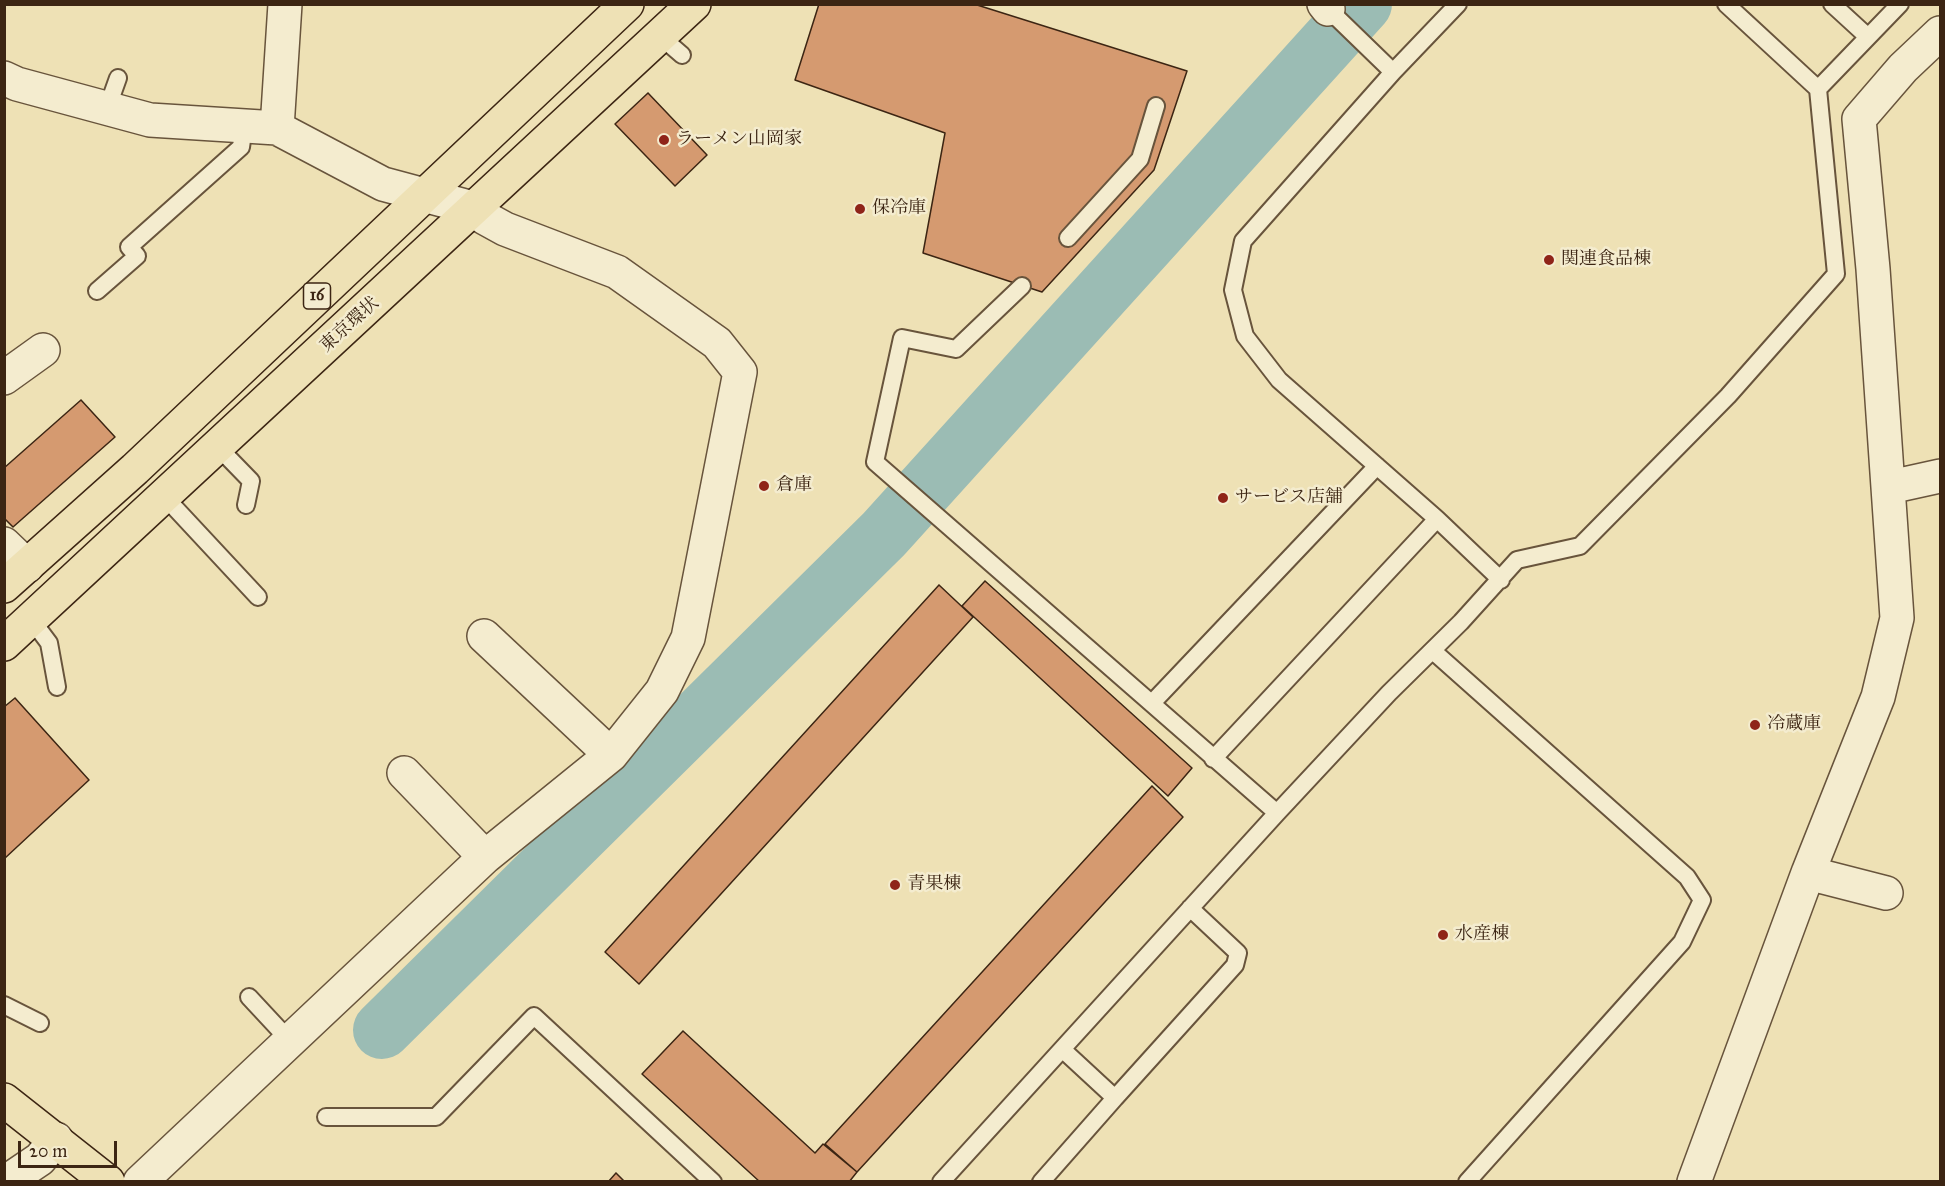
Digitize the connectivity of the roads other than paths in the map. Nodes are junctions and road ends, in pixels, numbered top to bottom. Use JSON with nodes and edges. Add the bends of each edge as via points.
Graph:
{"nodes":[{"id":1,"x":285,"y":4,"type":"edge"},
{"id":2,"x":627,"y":4,"type":"edge"},
{"id":3,"x":694,"y":4,"type":"edge"},
{"id":4,"x":1458,"y":4,"type":"edge"},
{"id":5,"x":1832,"y":4,"type":"edge"},
{"id":6,"x":1900,"y":4,"type":"edge"},
{"id":7,"x":1326,"y":7,"type":"edge"},
{"id":8,"x":1737,"y":8,"type":"edge"},
{"id":9,"x":1941,"y":33,"type":"edge"},
{"id":10,"x":1868,"y":37,"type":"junction"},
{"id":11,"x":1393,"y":72,"type":"junction"},
{"id":12,"x":4,"y":78,"type":"edge"},
{"id":13,"x":118,"y":78,"type":"dead end"},
{"id":14,"x":1818,"y":89,"type":"junction"},
{"id":15,"x":1156,"y":106,"type":"dead end"},
{"id":16,"x":107,"y":109,"type":"junction"},
{"id":17,"x":244,"y":126,"type":"junction"},
{"id":18,"x":277,"y":128,"type":"junction"},
{"id":19,"x":423,"y":195,"type":"junction"},
{"id":20,"x":476,"y":209,"type":"junction"},
{"id":21,"x":1068,"y":238,"type":"dead end"},
{"id":22,"x":1022,"y":286,"type":"dead end"},
{"id":23,"x":97,"y":291,"type":"dead end"},
{"id":24,"x":43,"y":350,"type":"dead end"},
{"id":25,"x":4,"y":378,"type":"edge"},
{"id":26,"x":217,"y":446,"type":"junction"},
{"id":27,"x":1377,"y":466,"type":"junction"},
{"id":28,"x":1941,"y":476,"type":"edge"},
{"id":29,"x":1890,"y":487,"type":"junction"},
{"id":30,"x":163,"y":495,"type":"junction"},
{"id":31,"x":246,"y":506,"type":"dead end"},
{"id":32,"x":1437,"y":519,"type":"junction"},
{"id":33,"x":12,"y":565,"type":"edge"},
{"id":34,"x":1501,"y":580,"type":"junction"},
{"id":35,"x":258,"y":597,"type":"dead end"},
{"id":36,"x":30,"y":619,"type":"junction"},
{"id":37,"x":484,"y":636,"type":"dead end"},
{"id":38,"x":4,"y":644,"type":"edge"},
{"id":39,"x":1433,"y":651,"type":"junction"},
{"id":40,"x":57,"y":687,"type":"dead end"},
{"id":41,"x":1152,"y":703,"type":"junction"},
{"id":42,"x":611,"y":754,"type":"junction"},
{"id":43,"x":1213,"y":759,"type":"junction"},
{"id":44,"x":404,"y":773,"type":"dead end"},
{"id":45,"x":1276,"y":813,"type":"junction"},
{"id":46,"x":485,"y":857,"type":"junction"},
{"id":47,"x":1808,"y":873,"type":"junction"},
{"id":48,"x":1886,"y":893,"type":"dead end"},
{"id":49,"x":1190,"y":908,"type":"junction"},
{"id":50,"x":249,"y":997,"type":"dead end"},
{"id":51,"x":4,"y":1005,"type":"edge"},
{"id":52,"x":40,"y":1023,"type":"dead end"},
{"id":53,"x":289,"y":1040,"type":"junction"},
{"id":54,"x":1062,"y":1049,"type":"junction"},
{"id":55,"x":1115,"y":1098,"type":"junction"},
{"id":56,"x":4,"y":1100,"type":"edge"},
{"id":57,"x":326,"y":1117,"type":"dead end"},
{"id":58,"x":56,"y":1140,"type":"junction"},
{"id":59,"x":96,"y":1178,"type":"edge"},
{"id":60,"x":6,"y":1182,"type":"edge"},
{"id":61,"x":140,"y":1182,"type":"edge"},
{"id":62,"x":713,"y":1182,"type":"edge"},
{"id":63,"x":941,"y":1182,"type":"edge"},
{"id":64,"x":1041,"y":1182,"type":"edge"},
{"id":65,"x":1467,"y":1182,"type":"edge"},
{"id":66,"x":1694,"y":1182,"type":"edge"}],
"edges":[{"from":1,"to":18,"type":"street","via":[[288,89]]},
{"from":2,"to":19,"type":"main road","number":"16"},
{"from":3,"to":20,"type":"main road","name":"東京環状","number":"16","via":[[671,46]]},
{"from":4,"to":11,"type":"lane"},
{"from":5,"to":10,"type":"lane"},
{"from":6,"to":10,"type":"lane"},
{"from":7,"to":11,"type":"lane"},
{"from":8,"to":14,"type":"lane"},
{"from":9,"to":29,"type":"street","via":[[1903,68],[1859,119]]},
{"from":10,"to":14,"type":"lane"},
{"from":11,"to":27,"type":"lane","via":[[1243,241],[1233,290],[1245,336],[1279,380]]},
{"from":12,"to":16,"type":"street"},
{"from":13,"to":16,"type":"lane"},
{"from":14,"to":34,"type":"lane","via":[[1836,274],[1728,396],[1580,546],[1517,560]]},
{"from":15,"to":21,"type":"lane","via":[[1140,159]]},
{"from":16,"to":17,"type":"street","via":[[150,120]]},
{"from":17,"to":18,"type":"street"},
{"from":17,"to":23,"type":"lane","via":[[241,147],[129,247],[136,256]]},
{"from":18,"to":19,"type":"street","via":[[383,184]]},
{"from":19,"to":20,"type":"street"},
{"from":19,"to":33,"type":"main road","number":"16","via":[[135,469]]},
{"from":20,"to":26,"type":"main road","name":"東京環状","number":"16"},
{"from":20,"to":42,"type":"street","via":[[505,229],[617,272],[717,343],[740,372],[688,638],[662,691]]},
{"from":22,"to":41,"type":"lane","via":[[956,349],[902,338],[875,462]]},
{"from":24,"to":25,"type":"street"},
{"from":26,"to":30,"type":"main road","name":"東京環状","number":"16"},
{"from":26,"to":31,"type":"lane","via":[[251,481]]},
{"from":27,"to":32,"type":"lane"},
{"from":27,"to":41,"type":"lane"},
{"from":28,"to":29,"type":"street"},
{"from":29,"to":47,"type":"street","via":[[1897,618],[1878,697]]},
{"from":30,"to":35,"type":"lane"},
{"from":30,"to":36,"type":"main road","name":"東京環状","number":"16"},
{"from":32,"to":34,"type":"lane"},
{"from":32,"to":43,"type":"lane"},
{"from":34,"to":39,"type":"lane"},
{"from":36,"to":38,"type":"main road","name":"東京環状","number":"16"},
{"from":36,"to":40,"type":"lane","via":[[49,644]]},
{"from":37,"to":42,"type":"street"},
{"from":39,"to":45,"type":"lane"},
{"from":39,"to":65,"type":"lane","via":[[1687,877],[1702,900],[1682,942]]},
{"from":41,"to":43,"type":"lane"},
{"from":42,"to":46,"type":"street"},
{"from":43,"to":45,"type":"lane"},
{"from":44,"to":46,"type":"street"},
{"from":45,"to":49,"type":"lane"},
{"from":46,"to":53,"type":"street"},
{"from":47,"to":48,"type":"street"},
{"from":47,"to":66,"type":"street"},
{"from":49,"to":54,"type":"lane"},
{"from":49,"to":55,"type":"lane","via":[[1238,953],[1235,965]]},
{"from":50,"to":53,"type":"lane"},
{"from":51,"to":52,"type":"lane"},
{"from":53,"to":61,"type":"street"},
{"from":54,"to":55,"type":"lane"},
{"from":54,"to":63,"type":"lane"},
{"from":55,"to":64,"type":"lane"},
{"from":56,"to":58,"type":"main road"},
{"from":57,"to":62,"type":"lane","via":[[436,1117],[534,1016]]},
{"from":58,"to":59,"type":"main road"},
{"from":58,"to":60,"type":"street","via":[[40,1159]]}]}
